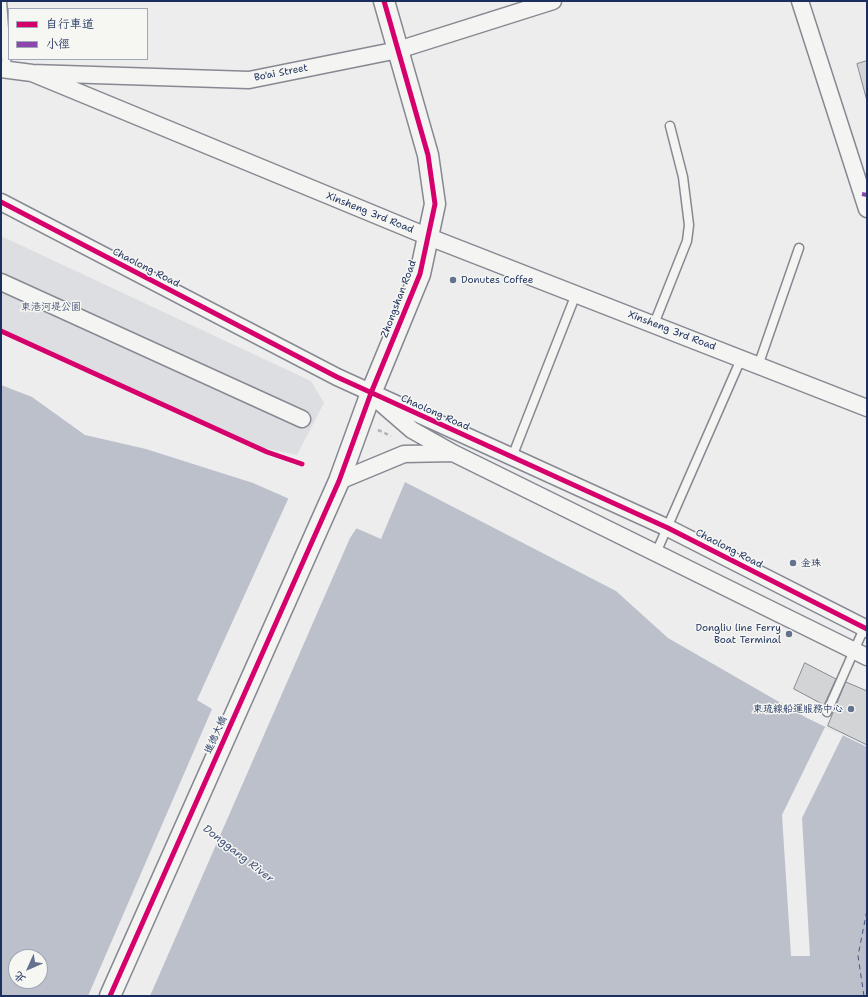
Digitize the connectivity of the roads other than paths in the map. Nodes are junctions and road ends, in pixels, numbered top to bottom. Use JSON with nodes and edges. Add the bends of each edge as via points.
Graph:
{"nodes":[{"id":1,"x":2,"y":1,"type":"edge"},
{"id":2,"x":384,"y":1,"type":"edge"},
{"id":3,"x":553,"y":1,"type":"edge"},
{"id":4,"x":800,"y":1,"type":"edge"},
{"id":5,"x":398,"y":50,"type":"junction"},
{"id":6,"x":4,"y":69,"type":"edge"},
{"id":7,"x":32,"y":73,"type":"junction"},
{"id":8,"x":670,"y":126,"type":"dead end"},
{"id":9,"x":865,"y":194,"type":"edge"},
{"id":10,"x":1,"y":202,"type":"edge"},
{"id":11,"x":867,"y":209,"type":"edge"},
{"id":12,"x":429,"y":237,"type":"junction"},
{"id":13,"x":799,"y":248,"type":"dead end"},
{"id":14,"x":1,"y":282,"type":"edge"},
{"id":15,"x":576,"y":294,"type":"junction"},
{"id":16,"x":654,"y":324,"type":"junction"},
{"id":17,"x":741,"y":358,"type":"junction"},
{"id":18,"x":758,"y":366,"type":"junction"},
{"id":19,"x":371,"y":393,"type":"junction"},
{"id":20,"x":867,"y":408,"type":"edge"},
{"id":21,"x":302,"y":419,"type":"dead end"},
{"id":22,"x":453,"y":453,"type":"junction"},
{"id":23,"x":512,"y":457,"type":"junction"},
{"id":24,"x":339,"y":482,"type":"junction"},
{"id":25,"x":668,"y":528,"type":"junction"},
{"id":26,"x":656,"y":553,"type":"junction"},
{"id":27,"x":866,"y":626,"type":"edge"},
{"id":28,"x":861,"y":654,"type":"edge"},
{"id":29,"x":827,"y":712,"type":"dead end"},
{"id":30,"x":110,"y":996,"type":"edge"}],
"edges":[{"from":1,"to":6,"type":"lane"},
{"from":2,"to":5,"type":"street","name":"Zhongshan Road"},
{"from":3,"to":5,"type":"street","name":"Bo'ai Street"},
{"from":4,"to":9,"type":"street"},
{"from":5,"to":7,"type":"street","name":"Bo'ai Street","via":[[249,80]]},
{"from":5,"to":12,"type":"street","name":"Zhongshan Road","via":[[428,155],[435,204]]},
{"from":6,"to":7,"type":"street","name":"Bo'ai Street"},
{"from":7,"to":12,"type":"street","name":"Xinsheng 3rd Road"},
{"from":8,"to":16,"type":"lane","via":[[683,177],[689,226],[687,241]]},
{"from":9,"to":11,"type":"street"},
{"from":10,"to":19,"type":"street","name":"Chaolong Road"},
{"from":12,"to":15,"type":"street","name":"Xinsheng 3rd Road"},
{"from":12,"to":19,"type":"street","name":"Zhongshan Road","via":[[420,274]]},
{"from":13,"to":18,"type":"lane"},
{"from":14,"to":21,"type":"street"},
{"from":15,"to":16,"type":"street","name":"Xinsheng 3rd Road"},
{"from":15,"to":23,"type":"lane"},
{"from":16,"to":17,"type":"street","name":"Xinsheng 3rd Road"},
{"from":17,"to":18,"type":"street","name":"Xinsheng 3rd Road"},
{"from":17,"to":25,"type":"lane"},
{"from":18,"to":20,"type":"street","name":"Xinsheng 3rd Road"},
{"from":19,"to":22,"type":"street","name":"Chaolong Road","via":[[412,430]]},
{"from":19,"to":23,"type":"street","name":"Chaolong Road"},
{"from":19,"to":24,"type":"street","name":"Zhongshan Road"},
{"from":22,"to":24,"type":"street","via":[[404,454]]},
{"from":22,"to":26,"type":"street","name":"Chaolong Road"},
{"from":23,"to":25,"type":"street","name":"Chaolong Road"},
{"from":24,"to":30,"type":"street","name":"進德大橋"},
{"from":25,"to":26,"type":"lane"},
{"from":25,"to":27,"type":"street","name":"Chaolong Road"},
{"from":26,"to":28,"type":"street","name":"Chaolong Road"},
{"from":27,"to":28,"type":"lane"},
{"from":28,"to":29,"type":"lane"}]}
